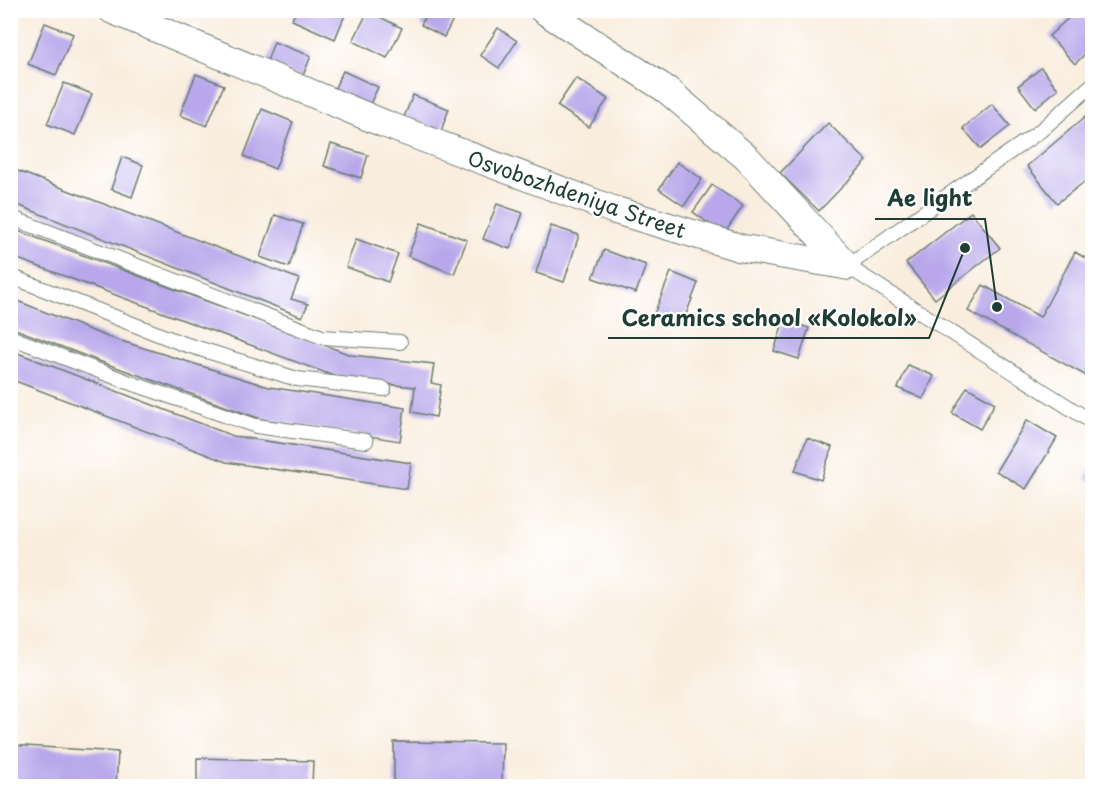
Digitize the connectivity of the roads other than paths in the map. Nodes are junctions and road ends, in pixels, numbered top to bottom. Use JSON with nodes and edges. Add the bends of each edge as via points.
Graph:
{"nodes":[{"id":1,"x":112,"y":10,"type":"edge"},
{"id":2,"x":543,"y":10,"type":"edge"},
{"id":3,"x":1092,"y":85,"type":"edge"},
{"id":4,"x":10,"y":217,"type":"edge"},
{"id":5,"x":847,"y":266,"type":"junction"},
{"id":6,"x":10,"y":276,"type":"edge"},
{"id":7,"x":10,"y":337,"type":"edge"},
{"id":8,"x":400,"y":342,"type":"dead end"},
{"id":9,"x":384,"y":389,"type":"dead end"},
{"id":10,"x":1092,"y":422,"type":"edge"},
{"id":11,"x":366,"y":441,"type":"dead end"}],
"edges":[{"from":1,"to":5,"type":"street","name":"Osvobozhdeniya Street","via":[[386,124],[614,210],[741,248]]},
{"from":2,"to":5,"type":"street","via":[[667,90],[747,158]]},
{"from":3,"to":5,"type":"lane","via":[[1040,131]]},
{"from":4,"to":8,"type":"lane","via":[[322,337]]},
{"from":5,"to":10,"type":"lane","name":"Osvobozhdeniya Street"},
{"from":6,"to":9,"type":"lane","via":[[181,343],[297,380]]},
{"from":7,"to":11,"type":"lane","via":[[256,426]]}]}
